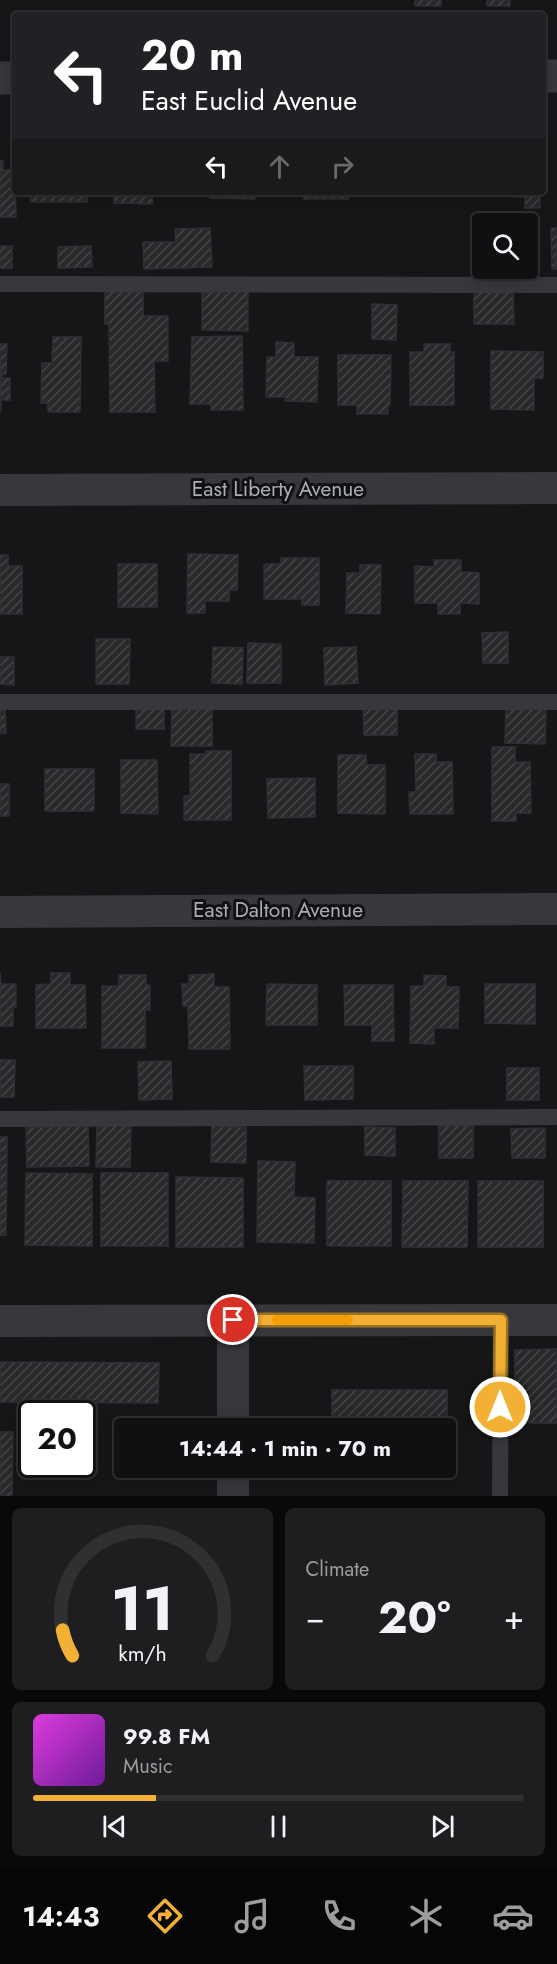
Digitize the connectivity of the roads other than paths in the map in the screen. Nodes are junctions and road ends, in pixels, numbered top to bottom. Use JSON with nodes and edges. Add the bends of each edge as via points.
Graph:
{"nodes":[{"id":1,"x":0,"y":284,"type":"edge"},
{"id":2,"x":557,"y":285,"type":"edge"},
{"id":3,"x":557,"y":488,"type":"edge"},
{"id":4,"x":0,"y":490,"type":"edge"},
{"id":5,"x":0,"y":702,"type":"edge"},
{"id":6,"x":557,"y":702,"type":"edge"},
{"id":7,"x":557,"y":909,"type":"edge"},
{"id":8,"x":0,"y":912,"type":"edge"},
{"id":9,"x":557,"y":1117,"type":"edge"},
{"id":10,"x":0,"y":1119,"type":"edge"},
{"id":11,"x":233,"y":1320,"type":"junction"},
{"id":12,"x":501,"y":1320,"type":"junction"},
{"id":13,"x":557,"y":1320,"type":"edge"},
{"id":14,"x":0,"y":1321,"type":"edge"},
{"id":15,"x":233,"y":1418,"type":"edge"},
{"id":16,"x":233,"y":1478,"type":"edge"},
{"id":17,"x":233,"y":1496,"type":"edge"},
{"id":18,"x":500,"y":1496,"type":"edge"}],
"edges":[{"from":1,"to":2,"type":"lane"},
{"from":3,"to":4,"type":"street","name":"East Liberty Avenue"},
{"from":5,"to":6,"type":"lane"},
{"from":7,"to":8,"type":"street","name":"East Dalton Avenue"},
{"from":9,"to":10,"type":"lane"},
{"from":11,"to":12,"type":"street"},
{"from":11,"to":14,"type":"street"},
{"from":11,"to":15,"type":"street"},
{"from":12,"to":13,"type":"street"},
{"from":12,"to":18,"type":"lane"},
{"from":16,"to":17,"type":"street"}]}
